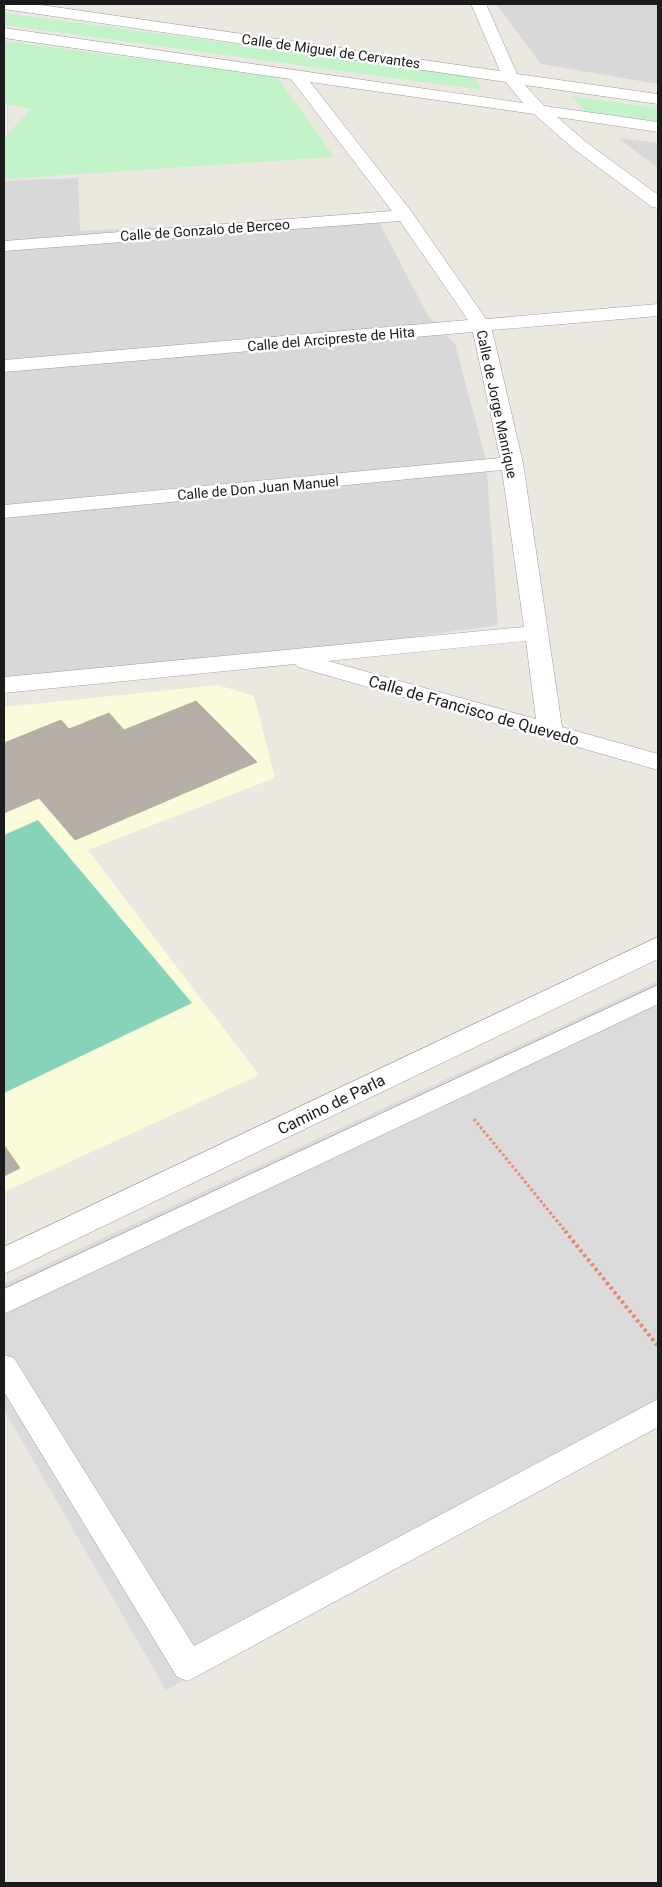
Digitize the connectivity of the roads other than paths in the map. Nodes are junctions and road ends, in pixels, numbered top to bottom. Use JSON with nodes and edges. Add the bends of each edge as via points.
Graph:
{"nodes":[{"id":1,"x":4,"y":4,"type":"edge"},
{"id":2,"x":479,"y":4,"type":"edge"},
{"id":3,"x":4,"y":33,"type":"edge"},
{"id":4,"x":296,"y":75,"type":"junction"},
{"id":5,"x":510,"y":76,"type":"junction"},
{"id":6,"x":658,"y":99,"type":"edge"},
{"id":7,"x":538,"y":108,"type":"junction"},
{"id":8,"x":658,"y":127,"type":"edge"},
{"id":9,"x":658,"y":203,"type":"edge"},
{"id":10,"x":406,"y":215,"type":"junction"},
{"id":11,"x":4,"y":246,"type":"edge"},
{"id":12,"x":658,"y":310,"type":"edge"},
{"id":13,"x":482,"y":327,"type":"junction"},
{"id":14,"x":4,"y":366,"type":"edge"},
{"id":15,"x":512,"y":464,"type":"junction"},
{"id":16,"x":4,"y":512,"type":"edge"},
{"id":17,"x":536,"y":633,"type":"junction"},
{"id":18,"x":290,"y":657,"type":"junction"},
{"id":19,"x":4,"y":686,"type":"edge"},
{"id":20,"x":550,"y":731,"type":"junction"},
{"id":21,"x":658,"y":762,"type":"edge"},
{"id":22,"x":658,"y":947,"type":"edge"},
{"id":23,"x":658,"y":994,"type":"edge"},
{"id":24,"x":4,"y":1261,"type":"edge"},
{"id":25,"x":4,"y":1302,"type":"edge"},
{"id":26,"x":4,"y":1367,"type":"edge"},
{"id":27,"x":658,"y":1412,"type":"edge"}],
"edges":[{"from":1,"to":5,"type":"street","name":"Calle de Miguel de Cervantes"},
{"from":2,"to":5,"type":"street"},
{"from":3,"to":4,"type":"street","name":"Calle de Miguel de Cervantes"},
{"from":4,"to":7,"type":"street","name":"Calle de Miguel de Cervantes"},
{"from":4,"to":10,"type":"street","name":"Calle de Jorge Manrique"},
{"from":5,"to":6,"type":"street","name":"Calle de Miguel de Cervantes"},
{"from":5,"to":7,"type":"street"},
{"from":7,"to":8,"type":"street","name":"Calle de Miguel de Cervantes"},
{"from":7,"to":9,"type":"street","via":[[556,127]]},
{"from":10,"to":11,"type":"street","name":"Calle de Gonzalo de Berceo"},
{"from":10,"to":13,"type":"street","name":"Calle de Jorge Manrique"},
{"from":12,"to":13,"type":"street","name":"Calle del Arcipreste de Hita"},
{"from":13,"to":14,"type":"street","name":"Calle del Arcipreste de Hita"},
{"from":13,"to":15,"type":"street","name":"Calle de Jorge Manrique"},
{"from":15,"to":16,"type":"street","name":"Calle de Don Juan Manuel"},
{"from":15,"to":17,"type":"street","name":"Calle de Jorge Manrique"},
{"from":17,"to":18,"type":"street","name":"Calle de Francisco de Quevedo"},
{"from":17,"to":20,"type":"street","name":"Calle de Jorge Manrique"},
{"from":18,"to":19,"type":"street","name":"Calle de Francisco de Quevedo"},
{"from":18,"to":20,"type":"street","name":"Calle de Francisco de Quevedo"},
{"from":20,"to":21,"type":"street","name":"Calle de Francisco de Quevedo"},
{"from":22,"to":24,"type":"street","name":"Camino de Parla"},
{"from":23,"to":25,"type":"lane"},
{"from":26,"to":27,"type":"lane","via":[[188,1666]]}]}
